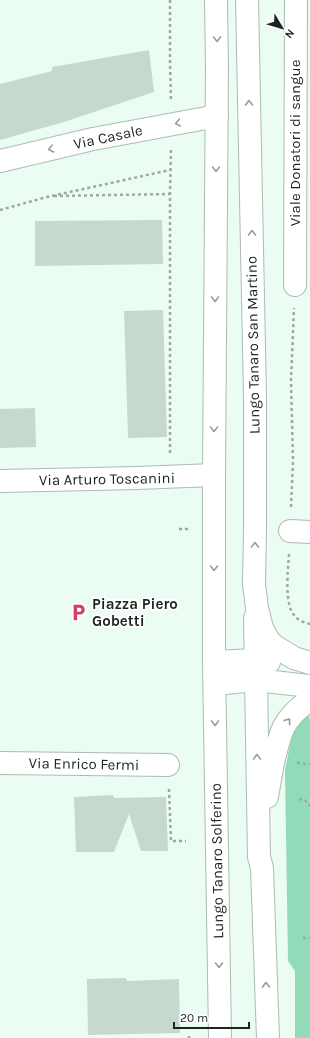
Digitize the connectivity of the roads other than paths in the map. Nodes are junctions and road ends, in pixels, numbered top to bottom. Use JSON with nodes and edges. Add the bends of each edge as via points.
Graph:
{"nodes":[{"id":1,"x":216,"y":0,"type":"edge"},
{"id":2,"x":247,"y":0,"type":"edge"},
{"id":3,"x":296,"y":0,"type":"edge"},
{"id":4,"x":216,"y":116,"type":"junction"},
{"id":5,"x":0,"y":162,"type":"edge"},
{"id":6,"x":295,"y":285,"type":"road end"},
{"id":7,"x":214,"y":475,"type":"junction"},
{"id":8,"x":0,"y":481,"type":"edge"},
{"id":9,"x":254,"y":584,"type":"junction"},
{"id":10,"x":214,"y":662,"type":"junction"},
{"id":11,"x":310,"y":662,"type":"edge"},
{"id":12,"x":310,"y":668,"type":"edge"},
{"id":13,"x":256,"y":670,"type":"junction"},
{"id":14,"x":215,"y":684,"type":"junction"},
{"id":15,"x":310,"y":686,"type":"edge"},
{"id":16,"x":310,"y":700,"type":"edge"},
{"id":17,"x":0,"y":763,"type":"edge"},
{"id":18,"x":168,"y":775,"type":"road end"},
{"id":19,"x":262,"y":868,"type":"junction"},
{"id":20,"x":220,"y":1038,"type":"edge"},
{"id":21,"x":268,"y":1038,"type":"edge"}],
"edges":[{"from":1,"to":4,"type":"main road","one_way":true},
{"from":9,"to":2,"type":"main road","name":"Lungo Tanaro San Martino","one_way":true,"via":[[255,397]]},
{"from":3,"to":6,"type":"main road","name":"Viale Donatori di sangue"},
{"from":4,"to":5,"type":"main road","name":"Via Casale","one_way":true,"via":[[93,139]]},
{"from":4,"to":7,"type":"main road","one_way":true},
{"from":7,"to":8,"type":"main road","name":"Via Arturo Toscanini"},
{"from":7,"to":10,"type":"main road","name":"Lungo Tanaro Solferino","one_way":true},
{"from":9,"to":11,"type":"main road","name":"Lungo Tanaro San Martino","via":[[262,628],[269,641],[294,658]]},
{"from":9,"to":13,"type":"main road"},
{"from":10,"to":13,"type":"main road"},
{"from":10,"to":14,"type":"main road","name":"Lungo Tanaro Solferino"},
{"from":12,"to":13,"type":"main road"},
{"from":13,"to":14,"type":"main road"},
{"from":13,"to":15,"type":"main road"},
{"from":19,"to":13,"type":"main road","one_way":true,"via":[[259,857]]},
{"from":14,"to":20,"type":"main road","name":"Lungo Tanaro Solferino","one_way":true},
{"from":19,"to":16,"type":"main road","one_way":true,"via":[[265,806],[279,737],[289,719]]},
{"from":17,"to":18,"type":"main road","name":"Via Enrico Fermi"},
{"from":21,"to":19,"type":"main road","one_way":true}]}
